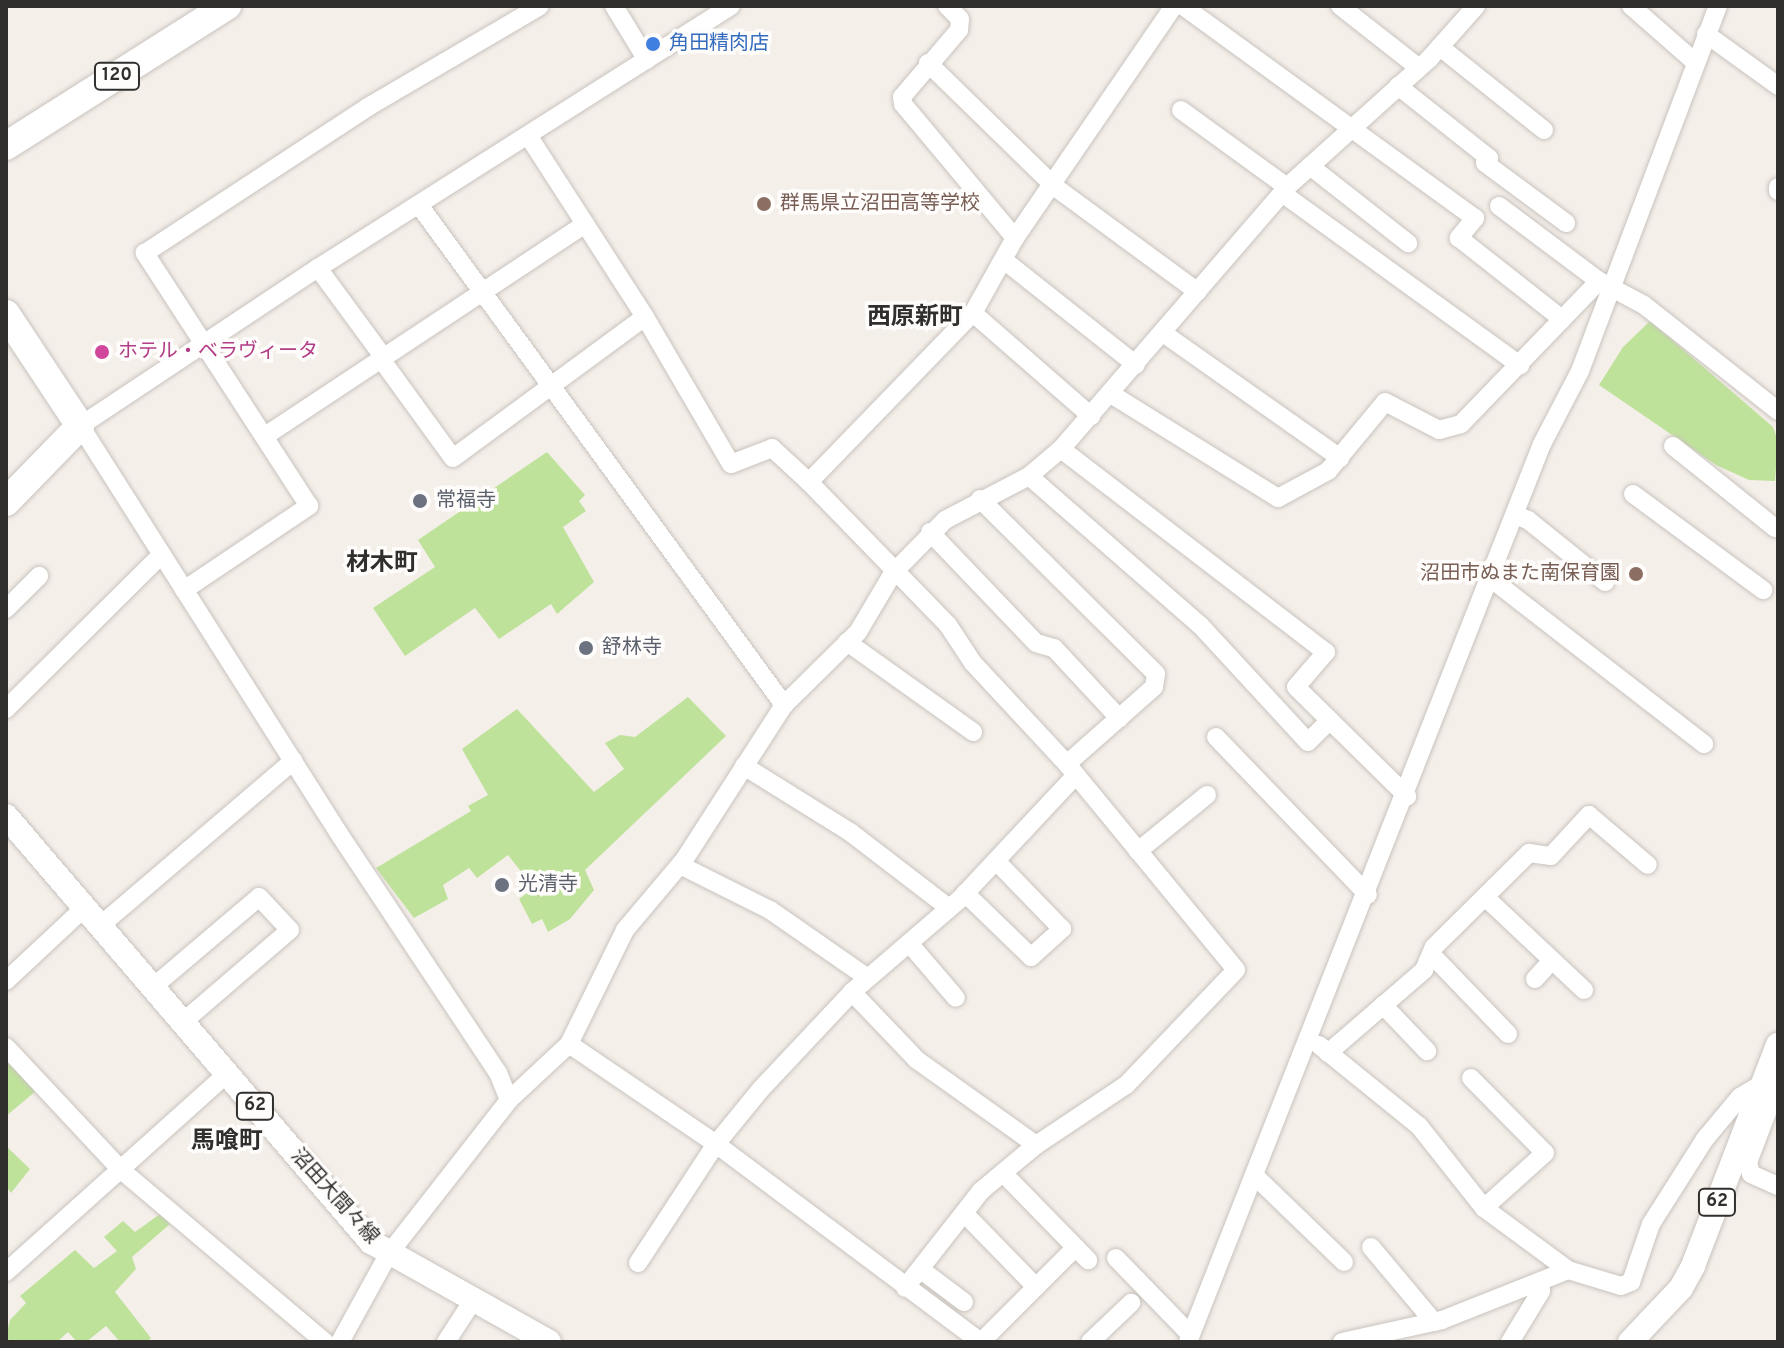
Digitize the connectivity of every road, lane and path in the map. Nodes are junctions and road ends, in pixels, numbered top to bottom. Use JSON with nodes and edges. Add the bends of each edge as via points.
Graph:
{"nodes":[{"id":1,"x":227,"y":6,"type":"edge"},
{"id":2,"x":540,"y":6,"type":"edge"},
{"id":3,"x":614,"y":6,"type":"edge"},
{"id":4,"x":731,"y":6,"type":"edge"},
{"id":5,"x":947,"y":6,"type":"edge"},
{"id":6,"x":1174,"y":6,"type":"edge"},
{"id":7,"x":1183,"y":6,"type":"edge"},
{"id":8,"x":1340,"y":6,"type":"edge"},
{"id":9,"x":1476,"y":6,"type":"edge"},
{"id":10,"x":1631,"y":6,"type":"edge"},
{"id":11,"x":1718,"y":6,"type":"edge"},
{"id":12,"x":1706,"y":34,"type":"junction"},
{"id":13,"x":1440,"y":47,"type":"junction"},
{"id":14,"x":647,"y":60,"type":"junction"},
{"id":15,"x":1695,"y":62,"type":"junction"},
{"id":16,"x":928,"y":63,"type":"junction"},
{"id":17,"x":1419,"y":68,"type":"junction"},
{"id":18,"x":1398,"y":86,"type":"junction"},
{"id":19,"x":1778,"y":86,"type":"edge"},
{"id":20,"x":1181,"y":110,"type":"dead end"},
{"id":21,"x":1352,"y":129,"type":"junction"},
{"id":22,"x":1544,"y":130,"type":"dead end"},
{"id":23,"x":529,"y":137,"type":"junction"},
{"id":24,"x":6,"y":146,"type":"edge"},
{"id":25,"x":1310,"y":166,"type":"junction"},
{"id":26,"x":1055,"y":187,"type":"junction"},
{"id":27,"x":1284,"y":190,"type":"junction"},
{"id":28,"x":419,"y":205,"type":"junction"},
{"id":29,"x":1499,"y":206,"type":"dead end"},
{"id":30,"x":1566,"y":223,"type":"dead end"},
{"id":31,"x":585,"y":224,"type":"junction"},
{"id":32,"x":1015,"y":238,"type":"junction"},
{"id":33,"x":1408,"y":243,"type":"dead end"},
{"id":34,"x":1005,"y":261,"type":"junction"},
{"id":35,"x":318,"y":268,"type":"junction"},
{"id":36,"x":1604,"y":284,"type":"junction"},
{"id":37,"x":482,"y":292,"type":"junction"},
{"id":38,"x":1198,"y":292,"type":"junction"},
{"id":39,"x":973,"y":313,"type":"junction"},
{"id":40,"x":645,"y":317,"type":"junction"},
{"id":41,"x":1562,"y":319,"type":"junction"},
{"id":42,"x":10,"y":329,"type":"edge"},
{"id":43,"x":1163,"y":333,"type":"junction"},
{"id":44,"x":203,"y":343,"type":"junction"},
{"id":45,"x":382,"y":358,"type":"junction"},
{"id":46,"x":1136,"y":365,"type":"junction"},
{"id":47,"x":1520,"y":365,"type":"junction"},
{"id":48,"x":550,"y":387,"type":"junction"},
{"id":49,"x":1111,"y":394,"type":"junction"},
{"id":50,"x":1778,"y":411,"type":"edge"},
{"id":51,"x":1091,"y":416,"type":"junction"},
{"id":52,"x":80,"y":426,"type":"junction"},
{"id":53,"x":265,"y":436,"type":"junction"},
{"id":54,"x":1673,"y":446,"type":"dead end"},
{"id":55,"x":1061,"y":449,"type":"junction"},
{"id":56,"x":1340,"y":458,"type":"junction"},
{"id":57,"x":1029,"y":476,"type":"junction"},
{"id":58,"x":809,"y":482,"type":"junction"},
{"id":59,"x":1633,"y":494,"type":"dead end"},
{"id":60,"x":980,"y":499,"type":"junction"},
{"id":61,"x":6,"y":502,"type":"edge"},
{"id":62,"x":1515,"y":515,"type":"junction"},
{"id":63,"x":1775,"y":528,"type":"dead end"},
{"id":64,"x":930,"y":532,"type":"junction"},
{"id":65,"x":161,"y":555,"type":"junction"},
{"id":66,"x":893,"y":573,"type":"junction"},
{"id":67,"x":39,"y":576,"type":"dead end"},
{"id":68,"x":1490,"y":578,"type":"junction"},
{"id":69,"x":1605,"y":582,"type":"dead end"},
{"id":70,"x":184,"y":590,"type":"junction"},
{"id":71,"x":1763,"y":590,"type":"dead end"},
{"id":72,"x":6,"y":609,"type":"edge"},
{"id":73,"x":847,"y":642,"type":"junction"},
{"id":74,"x":784,"y":705,"type":"junction"},
{"id":75,"x":6,"y":709,"type":"edge"},
{"id":76,"x":1119,"y":718,"type":"junction"},
{"id":77,"x":1330,"y":720,"type":"junction"},
{"id":78,"x":973,"y":732,"type":"dead end"},
{"id":79,"x":1216,"y":737,"type":"dead end"},
{"id":80,"x":1704,"y":744,"type":"dead end"},
{"id":81,"x":293,"y":761,"type":"junction"},
{"id":82,"x":744,"y":766,"type":"junction"},
{"id":83,"x":1072,"y":769,"type":"junction"},
{"id":84,"x":1207,"y":795,"type":"dead end"},
{"id":85,"x":1407,"y":796,"type":"junction"},
{"id":86,"x":6,"y":816,"type":"edge"},
{"id":87,"x":1138,"y":851,"type":"junction"},
{"id":88,"x":996,"y":861,"type":"junction"},
{"id":89,"x":680,"y":865,"type":"junction"},
{"id":90,"x":1648,"y":865,"type":"dead end"},
{"id":91,"x":965,"y":893,"type":"junction"},
{"id":92,"x":1368,"y":895,"type":"junction"},
{"id":93,"x":1485,"y":897,"type":"junction"},
{"id":94,"x":949,"y":908,"type":"junction"},
{"id":95,"x":93,"y":916,"type":"junction"},
{"id":96,"x":909,"y":943,"type":"junction"},
{"id":97,"x":1431,"y":954,"type":"junction"},
{"id":98,"x":1552,"y":960,"type":"junction"},
{"id":99,"x":868,"y":978,"type":"junction"},
{"id":100,"x":1535,"y":979,"type":"dead end"},
{"id":101,"x":6,"y":981,"type":"edge"},
{"id":102,"x":153,"y":987,"type":"junction"},
{"id":103,"x":1584,"y":990,"type":"dead end"},
{"id":104,"x":852,"y":992,"type":"junction"},
{"id":105,"x":956,"y":998,"type":"dead end"},
{"id":106,"x":1383,"y":1005,"type":"junction"},
{"id":107,"x":183,"y":1022,"type":"junction"},
{"id":108,"x":1508,"y":1034,"type":"dead end"},
{"id":109,"x":1311,"y":1039,"type":"junction"},
{"id":110,"x":569,"y":1044,"type":"junction"},
{"id":111,"x":1778,"y":1045,"type":"edge"},
{"id":112,"x":6,"y":1047,"type":"edge"},
{"id":113,"x":1427,"y":1051,"type":"dead end"},
{"id":114,"x":1328,"y":1053,"type":"junction"},
{"id":115,"x":227,"y":1074,"type":"junction"},
{"id":116,"x":1471,"y":1078,"type":"dead end"},
{"id":117,"x":1770,"y":1084,"type":"edge"},
{"id":118,"x":509,"y":1100,"type":"junction"},
{"id":119,"x":1772,"y":1117,"type":"edge"},
{"id":120,"x":716,"y":1144,"type":"junction"},
{"id":121,"x":1036,"y":1145,"type":"junction"},
{"id":122,"x":120,"y":1169,"type":"junction"},
{"id":123,"x":1003,"y":1173,"type":"junction"},
{"id":124,"x":1257,"y":1178,"type":"junction"},
{"id":125,"x":1778,"y":1186,"type":"edge"},
{"id":126,"x":1484,"y":1208,"type":"junction"},
{"id":127,"x":964,"y":1213,"type":"junction"},
{"id":128,"x":1371,"y":1247,"type":"dead end"},
{"id":129,"x":388,"y":1255,"type":"junction"},
{"id":130,"x":1116,"y":1258,"type":"dead end"},
{"id":131,"x":1344,"y":1262,"type":"dead end"},
{"id":132,"x":638,"y":1263,"type":"dead end"},
{"id":133,"x":920,"y":1269,"type":"junction"},
{"id":134,"x":1568,"y":1270,"type":"junction"},
{"id":135,"x":6,"y":1272,"type":"edge"},
{"id":136,"x":1540,"y":1284,"type":"junction"},
{"id":137,"x":1036,"y":1287,"type":"junction"},
{"id":138,"x":905,"y":1288,"type":"junction"},
{"id":139,"x":472,"y":1302,"type":"junction"},
{"id":140,"x":964,"y":1302,"type":"dead end"},
{"id":141,"x":1131,"y":1303,"type":"dead end"},
{"id":142,"x":1434,"y":1322,"type":"junction"},
{"id":143,"x":1190,"y":1339,"type":"edge"},
{"id":144,"x":537,"y":1340,"type":"edge"},
{"id":145,"x":1349,"y":1341,"type":"edge"},
{"id":146,"x":325,"y":1342,"type":"edge"},
{"id":147,"x":340,"y":1342,"type":"edge"},
{"id":148,"x":446,"y":1342,"type":"edge"},
{"id":149,"x":981,"y":1342,"type":"edge"},
{"id":150,"x":1090,"y":1342,"type":"edge"},
{"id":151,"x":1510,"y":1342,"type":"edge"},
{"id":152,"x":1630,"y":1342,"type":"edge"}],
"edges":[{"from":1,"to":24,"type":"highway","number":"120"},
{"from":2,"to":44,"type":"street","via":[[368,107],[145,253]]},
{"from":3,"to":14,"type":"street"},
{"from":4,"to":14,"type":"street"},
{"from":5,"to":16,"type":"street","via":[[960,19],[959,30]]},
{"from":6,"to":26,"type":"street"},
{"from":7,"to":21,"type":"street"},
{"from":8,"to":17,"type":"street"},
{"from":9,"to":13,"type":"street"},
{"from":10,"to":15,"type":"street"},
{"from":11,"to":12,"type":"street"},
{"from":12,"to":15,"type":"street"},
{"from":12,"to":19,"type":"street"},
{"from":13,"to":17,"type":"street"},
{"from":13,"to":22,"type":"street"},
{"from":14,"to":23,"type":"street"},
{"from":15,"to":36,"type":"street"},
{"from":16,"to":26,"type":"street"},
{"from":16,"to":32,"type":"street","via":[[902,97],[903,104]]},
{"from":17,"to":18,"type":"street"},
{"from":18,"to":21,"type":"street"},
{"from":18,"to":30,"type":"street","via":[[1489,158],[1485,163]]},
{"from":20,"to":27,"type":"street"},
{"from":21,"to":25,"type":"street"},
{"from":21,"to":41,"type":"street","via":[[1475,218],[1459,238]]},
{"from":23,"to":28,"type":"street"},
{"from":23,"to":31,"type":"street"},
{"from":25,"to":27,"type":"street"},
{"from":25,"to":33,"type":"street"},
{"from":26,"to":32,"type":"street"},
{"from":26,"to":38,"type":"street"},
{"from":27,"to":38,"type":"street"},
{"from":27,"to":47,"type":"street"},
{"from":28,"to":35,"type":"street"},
{"from":28,"to":37,"type":"street"},
{"from":29,"to":36,"type":"street"},
{"from":31,"to":37,"type":"street"},
{"from":31,"to":40,"type":"street"},
{"from":32,"to":34,"type":"street"},
{"from":34,"to":39,"type":"street"},
{"from":34,"to":46,"type":"street"},
{"from":35,"to":44,"type":"street"},
{"from":35,"to":45,"type":"street"},
{"from":36,"to":41,"type":"street"},
{"from":36,"to":50,"type":"street","via":[[1644,305]]},
{"from":36,"to":62,"type":"street","via":[[1580,371],[1542,444]]},
{"from":37,"to":45,"type":"street"},
{"from":37,"to":48,"type":"street"},
{"from":38,"to":43,"type":"street"},
{"from":39,"to":51,"type":"street"},
{"from":39,"to":58,"type":"street"},
{"from":40,"to":48,"type":"street"},
{"from":40,"to":58,"type":"street","via":[[731,464],[772,448]]},
{"from":41,"to":47,"type":"street"},
{"from":42,"to":52,"type":"highway"},
{"from":43,"to":46,"type":"street"},
{"from":43,"to":56,"type":"street"},
{"from":44,"to":52,"type":"street"},
{"from":44,"to":53,"type":"street"},
{"from":45,"to":48,"type":"street","via":[[453,458]]},
{"from":45,"to":53,"type":"street"},
{"from":46,"to":49,"type":"street"},
{"from":47,"to":56,"type":"street","via":[[1476,413],[1450,429],[1439,430],[1385,402]]},
{"from":48,"to":74,"type":"street"},
{"from":49,"to":51,"type":"street"},
{"from":49,"to":56,"type":"street","via":[[1278,498],[1328,471]]},
{"from":51,"to":55,"type":"street"},
{"from":52,"to":61,"type":"highway"},
{"from":52,"to":65,"type":"street"},
{"from":53,"to":70,"type":"street","via":[[309,506]]},
{"from":54,"to":63,"type":"street"},
{"from":55,"to":57,"type":"street"},
{"from":55,"to":77,"type":"street","via":[[1326,652],[1296,687]]},
{"from":57,"to":60,"type":"street"},
{"from":57,"to":77,"type":"street","via":[[1200,625],[1308,742]]},
{"from":58,"to":66,"type":"street"},
{"from":59,"to":71,"type":"street"},
{"from":60,"to":64,"type":"street"},
{"from":60,"to":76,"type":"street","via":[[1156,674],[1154,687]]},
{"from":62,"to":68,"type":"street"},
{"from":62,"to":69,"type":"street"},
{"from":64,"to":66,"type":"street"},
{"from":64,"to":76,"type":"street","via":[[1036,643],[1054,648]]},
{"from":65,"to":70,"type":"street"},
{"from":65,"to":75,"type":"street"},
{"from":66,"to":73,"type":"street"},
{"from":66,"to":83,"type":"street","via":[[948,625],[973,663]]},
{"from":67,"to":72,"type":"street"},
{"from":68,"to":80,"type":"street"},
{"from":68,"to":85,"type":"street"},
{"from":70,"to":81,"type":"street"},
{"from":73,"to":74,"type":"street"},
{"from":73,"to":78,"type":"street"},
{"from":74,"to":82,"type":"street"},
{"from":76,"to":83,"type":"street"},
{"from":77,"to":85,"type":"street"},
{"from":79,"to":92,"type":"street"},
{"from":81,"to":95,"type":"street"},
{"from":81,"to":118,"type":"street","via":[[498,1073]]},
{"from":82,"to":89,"type":"street"},
{"from":82,"to":94,"type":"street","via":[[850,832]]},
{"from":83,"to":87,"type":"street"},
{"from":83,"to":88,"type":"street"},
{"from":84,"to":87,"type":"street"},
{"from":85,"to":92,"type":"street"},
{"from":86,"to":95,"type":"main road","name":"沼田大間々線","number":"62"},
{"from":87,"to":121,"type":"street","via":[[1236,970],[1126,1085]]},
{"from":88,"to":91,"type":"street"},
{"from":88,"to":91,"type":"street","via":[[1062,929],[1031,957]]},
{"from":89,"to":99,"type":"street","via":[[770,910]]},
{"from":89,"to":110,"type":"street","via":[[616,943]]},
{"from":90,"to":93,"type":"street","via":[[1589,815],[1551,856],[1529,853]]},
{"from":91,"to":94,"type":"street"},
{"from":92,"to":109,"type":"street"},
{"from":93,"to":97,"type":"street"},
{"from":93,"to":98,"type":"street"},
{"from":94,"to":96,"type":"street"},
{"from":95,"to":101,"type":"street"},
{"from":95,"to":102,"type":"main road","name":"沼田大間々線","number":"62"},
{"from":96,"to":99,"type":"street"},
{"from":96,"to":105,"type":"street"},
{"from":97,"to":106,"type":"street","via":[[1424,970]]},
{"from":97,"to":108,"type":"street"},
{"from":98,"to":100,"type":"street"},
{"from":98,"to":103,"type":"street"},
{"from":99,"to":104,"type":"street"},
{"from":102,"to":107,"type":"main road","name":"沼田大間々線","number":"62"},
{"from":102,"to":107,"type":"street","via":[[259,897],[290,930]]},
{"from":104,"to":120,"type":"street"},
{"from":104,"to":121,"type":"street","via":[[917,1060]]},
{"from":106,"to":113,"type":"street"},
{"from":106,"to":114,"type":"street"},
{"from":107,"to":115,"type":"main road","name":"沼田大間々線","number":"62"},
{"from":109,"to":114,"type":"street"},
{"from":109,"to":124,"type":"street"},
{"from":110,"to":118,"type":"street"},
{"from":110,"to":120,"type":"street"},
{"from":111,"to":117,"type":"main road","number":"62"},
{"from":112,"to":122,"type":"street"},
{"from":114,"to":126,"type":"street","via":[[1419,1126]]},
{"from":115,"to":122,"type":"street"},
{"from":115,"to":129,"type":"main road","name":"沼田大間々線","number":"62"},
{"from":116,"to":126,"type":"street","via":[[1545,1153]]},
{"from":117,"to":119,"type":"street"},
{"from":117,"to":134,"type":"street","via":[[1740,1097],[1705,1139],[1651,1224],[1631,1282],[1621,1286]]},
{"from":117,"to":152,"type":"main road","number":"62","via":[[1693,1266],[1681,1288]]},
{"from":118,"to":129,"type":"street"},
{"from":119,"to":125,"type":"street","via":[[1748,1162],[1751,1174]]},
{"from":120,"to":132,"type":"street"},
{"from":120,"to":138,"type":"street"},
{"from":121,"to":123,"type":"street"},
{"from":122,"to":135,"type":"street"},
{"from":122,"to":146,"type":"street"},
{"from":123,"to":127,"type":"street"},
{"from":123,"to":137,"type":"street","via":[[1082,1253]]},
{"from":124,"to":131,"type":"street"},
{"from":124,"to":143,"type":"street"},
{"from":126,"to":134,"type":"street"},
{"from":127,"to":133,"type":"street"},
{"from":127,"to":137,"type":"street"},
{"from":128,"to":142,"type":"street"},
{"from":129,"to":139,"type":"main road","name":"沼田大間々線","number":"62"},
{"from":129,"to":147,"type":"street"},
{"from":130,"to":143,"type":"street"},
{"from":133,"to":138,"type":"street"},
{"from":133,"to":140,"type":"street"},
{"from":134,"to":136,"type":"street"},
{"from":136,"to":142,"type":"street"},
{"from":136,"to":151,"type":"street","via":[[1541,1291]]},
{"from":137,"to":149,"type":"street"},
{"from":138,"to":149,"type":"street"},
{"from":139,"to":144,"type":"main road","name":"沼田大間々線","number":"62"},
{"from":139,"to":148,"type":"street"},
{"from":141,"to":150,"type":"street"},
{"from":142,"to":145,"type":"street"}]}
